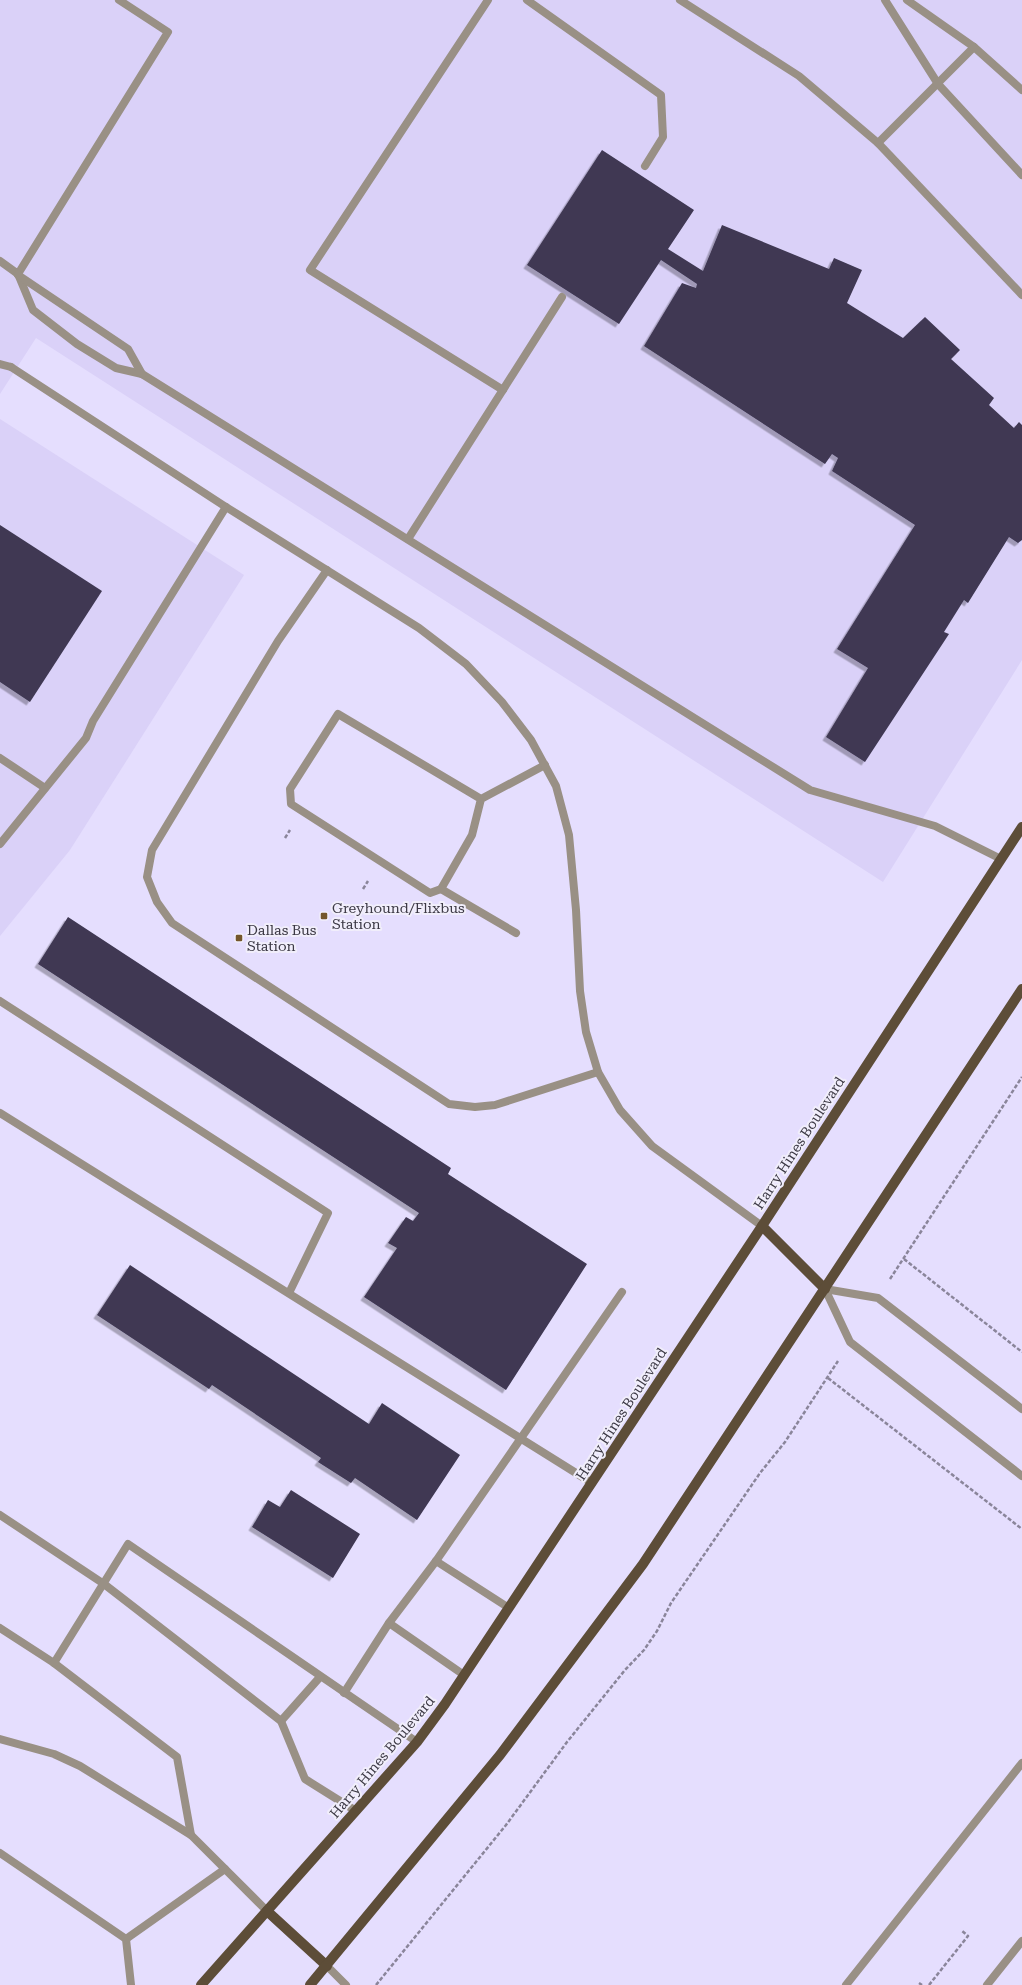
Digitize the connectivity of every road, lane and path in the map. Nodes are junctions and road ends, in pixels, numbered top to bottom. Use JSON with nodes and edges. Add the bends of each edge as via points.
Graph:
{"nodes":[{"id":1,"x":119,"y":0,"type":"edge"},
{"id":2,"x":488,"y":0,"type":"edge"},
{"id":3,"x":527,"y":0,"type":"edge"},
{"id":4,"x":680,"y":0,"type":"edge"},
{"id":5,"x":884,"y":0,"type":"edge"},
{"id":6,"x":907,"y":0,"type":"edge"},
{"id":7,"x":974,"y":47,"type":"junction"},
{"id":8,"x":938,"y":84,"type":"junction"},
{"id":9,"x":1022,"y":90,"type":"edge"},
{"id":10,"x":878,"y":143,"type":"junction"},
{"id":11,"x":645,"y":166,"type":"dead end"},
{"id":12,"x":1022,"y":174,"type":"edge"},
{"id":13,"x":0,"y":261,"type":"edge"},
{"id":14,"x":18,"y":274,"type":"junction"},
{"id":15,"x":1022,"y":295,"type":"edge"},
{"id":16,"x":562,"y":297,"type":"dead end"},
{"id":17,"x":0,"y":364,"type":"edge"},
{"id":18,"x":142,"y":374,"type":"junction"},
{"id":19,"x":503,"y":390,"type":"junction"},
{"id":20,"x":226,"y":507,"type":"junction"},
{"id":21,"x":408,"y":539,"type":"junction"},
{"id":22,"x":327,"y":570,"type":"junction"},
{"id":23,"x":0,"y":758,"type":"edge"},
{"id":24,"x":545,"y":765,"type":"junction"},
{"id":25,"x":45,"y":788,"type":"junction"},
{"id":26,"x":481,"y":798,"type":"junction"},
{"id":27,"x":1022,"y":826,"type":"edge"},
{"id":28,"x":0,"y":844,"type":"edge"},
{"id":29,"x":1001,"y":859,"type":"junction"},
{"id":30,"x":441,"y":889,"type":"junction"},
{"id":31,"x":516,"y":933,"type":"dead end"},
{"id":32,"x":1022,"y":989,"type":"edge"},
{"id":33,"x":0,"y":1001,"type":"edge"},
{"id":34,"x":598,"y":1072,"type":"junction"},
{"id":35,"x":1022,"y":1077,"type":"edge"},
{"id":36,"x":0,"y":1113,"type":"edge"},
{"id":37,"x":762,"y":1226,"type":"junction"},
{"id":38,"x":904,"y":1259,"type":"junction"},
{"id":39,"x":893,"y":1275,"type":"dead end"},
{"id":40,"x":825,"y":1289,"type":"junction"},
{"id":41,"x":622,"y":1292,"type":"dead end"},
{"id":42,"x":289,"y":1294,"type":"junction"},
{"id":43,"x":1022,"y":1352,"type":"edge"},
{"id":44,"x":840,"y":1358,"type":"dead end"},
{"id":45,"x":828,"y":1378,"type":"junction"},
{"id":46,"x":1022,"y":1409,"type":"edge"},
{"id":47,"x":521,"y":1439,"type":"junction"},
{"id":48,"x":1022,"y":1476,"type":"edge"},
{"id":49,"x":592,"y":1484,"type":"junction"},
{"id":50,"x":0,"y":1515,"type":"edge"},
{"id":51,"x":1022,"y":1529,"type":"edge"},
{"id":52,"x":436,"y":1561,"type":"junction"},
{"id":53,"x":104,"y":1584,"type":"junction"},
{"id":54,"x":509,"y":1608,"type":"junction"},
{"id":55,"x":389,"y":1623,"type":"junction"},
{"id":56,"x":0,"y":1628,"type":"edge"},
{"id":57,"x":54,"y":1663,"type":"junction"},
{"id":58,"x":464,"y":1675,"type":"junction"},
{"id":59,"x":320,"y":1677,"type":"junction"},
{"id":60,"x":344,"y":1693,"type":"junction"},
{"id":61,"x":280,"y":1721,"type":"junction"},
{"id":62,"x":0,"y":1739,"type":"edge"},
{"id":63,"x":417,"y":1742,"type":"junction"},
{"id":64,"x":1022,"y":1763,"type":"edge"},
{"id":65,"x":356,"y":1811,"type":"junction"},
{"id":66,"x":191,"y":1835,"type":"junction"},
{"id":67,"x":0,"y":1853,"type":"edge"},
{"id":68,"x":225,"y":1869,"type":"junction"},
{"id":69,"x":267,"y":1911,"type":"junction"},
{"id":70,"x":961,"y":1930,"type":"dead end"},
{"id":71,"x":126,"y":1939,"type":"junction"},
{"id":72,"x":1022,"y":1941,"type":"edge"},
{"id":73,"x":327,"y":1966,"type":"junction"},
{"id":74,"x":919,"y":1983,"type":"dead end"},
{"id":75,"x":131,"y":1985,"type":"edge"},
{"id":76,"x":201,"y":1985,"type":"edge"},
{"id":77,"x":310,"y":1985,"type":"edge"},
{"id":78,"x":346,"y":1985,"type":"edge"},
{"id":79,"x":376,"y":1985,"type":"edge"},
{"id":80,"x":846,"y":1985,"type":"edge"},
{"id":81,"x":922,"y":1985,"type":"edge"},
{"id":82,"x":929,"y":1985,"type":"edge"},
{"id":83,"x":987,"y":1985,"type":"edge"}],
"edges":[{"from":1,"to":14,"type":"street","via":[[168,32]]},
{"from":2,"to":19,"type":"street","via":[[310,270]]},
{"from":3,"to":11,"type":"street","via":[[661,95],[663,137]]},
{"from":4,"to":10,"type":"street","via":[[799,76]]},
{"from":5,"to":8,"type":"street"},
{"from":6,"to":7,"type":"street"},
{"from":7,"to":8,"type":"street"},
{"from":7,"to":9,"type":"street"},
{"from":8,"to":10,"type":"street"},
{"from":8,"to":12,"type":"street"},
{"from":10,"to":15,"type":"street"},
{"from":13,"to":14,"type":"street"},
{"from":14,"to":18,"type":"street","via":[[128,349]]},
{"from":14,"to":18,"type":"street","via":[[33,310],[77,344],[116,368]]},
{"from":16,"to":19,"type":"street"},
{"from":17,"to":20,"type":"street","via":[[11,366]]},
{"from":18,"to":21,"type":"street"},
{"from":19,"to":21,"type":"street"},
{"from":20,"to":22,"type":"street"},
{"from":20,"to":25,"type":"street","via":[[93,721],[86,738]]},
{"from":21,"to":29,"type":"street","via":[[810,790],[935,826]]},
{"from":22,"to":24,"type":"street","via":[[419,628],[466,664],[502,702],[531,740]]},
{"from":22,"to":34,"type":"street","via":[[278,641],[152,850],[147,877],[157,902],[172,923],[449,1104],[475,1107],[495,1105]]},
{"from":23,"to":25,"type":"street"},
{"from":24,"to":26,"type":"street"},
{"from":24,"to":34,"type":"street","via":[[556,786],[569,835],[580,990],[586,1032]]},
{"from":25,"to":28,"type":"street"},
{"from":26,"to":30,"type":"street","via":[[472,835]]},
{"from":26,"to":30,"type":"street","via":[[338,714],[290,789],[291,804],[301,811],[430,893]]},
{"from":27,"to":29,"type":"main road","name":"Harry Hines Boulevard"},
{"from":29,"to":37,"type":"main road","name":"Harry Hines Boulevard"},
{"from":30,"to":31,"type":"street"},
{"from":32,"to":40,"type":"main road"},
{"from":33,"to":42,"type":"street","via":[[328,1213]]},
{"from":34,"to":37,"type":"street","via":[[620,1110],[652,1146]]},
{"from":35,"to":38,"type":"path"},
{"from":36,"to":42,"type":"street"},
{"from":37,"to":40,"type":"main road"},
{"from":37,"to":49,"type":"main road","name":"Harry Hines Boulevard"},
{"from":38,"to":39,"type":"path"},
{"from":38,"to":43,"type":"path"},
{"from":40,"to":46,"type":"street","via":[[878,1298]]},
{"from":40,"to":48,"type":"street","via":[[850,1342]]},
{"from":40,"to":73,"type":"main road","via":[[643,1564],[500,1755]]},
{"from":41,"to":47,"type":"street"},
{"from":42,"to":47,"type":"street"},
{"from":44,"to":45,"type":"path"},
{"from":45,"to":51,"type":"path"},
{"from":45,"to":79,"type":"path","via":[[671,1603],[644,1650],[567,1742],[506,1825]]},
{"from":47,"to":49,"type":"street"},
{"from":47,"to":52,"type":"street"},
{"from":49,"to":54,"type":"main road","name":"Harry Hines Boulevard"},
{"from":50,"to":53,"type":"street"},
{"from":52,"to":54,"type":"street"},
{"from":52,"to":55,"type":"street"},
{"from":53,"to":57,"type":"street"},
{"from":53,"to":59,"type":"street","via":[[128,1544]]},
{"from":53,"to":61,"type":"street"},
{"from":54,"to":58,"type":"main road","name":"Harry Hines Boulevard"},
{"from":55,"to":58,"type":"street"},
{"from":55,"to":60,"type":"street"},
{"from":56,"to":57,"type":"street"},
{"from":57,"to":66,"type":"street","via":[[177,1757]]},
{"from":58,"to":63,"type":"main road","name":"Harry Hines Boulevard"},
{"from":59,"to":60,"type":"street"},
{"from":59,"to":61,"type":"street"},
{"from":60,"to":63,"type":"street"},
{"from":61,"to":65,"type":"street","via":[[305,1780]]},
{"from":62,"to":66,"type":"street","via":[[54,1754],[80,1766]]},
{"from":63,"to":65,"type":"main road","name":"Harry Hines Boulevard"},
{"from":64,"to":80,"type":"street"},
{"from":65,"to":69,"type":"main road","name":"Harry Hines Boulevard"},
{"from":66,"to":68,"type":"street"},
{"from":67,"to":71,"type":"street"},
{"from":68,"to":69,"type":"street"},
{"from":68,"to":71,"type":"street"},
{"from":69,"to":73,"type":"main road"},
{"from":69,"to":76,"type":"main road","name":"Harry Hines Boulevard"},
{"from":70,"to":82,"type":"path","via":[[968,1936]]},
{"from":71,"to":75,"type":"street"},
{"from":72,"to":83,"type":"street"},
{"from":73,"to":77,"type":"main road"},
{"from":73,"to":78,"type":"street"},
{"from":74,"to":81,"type":"path"}]}
